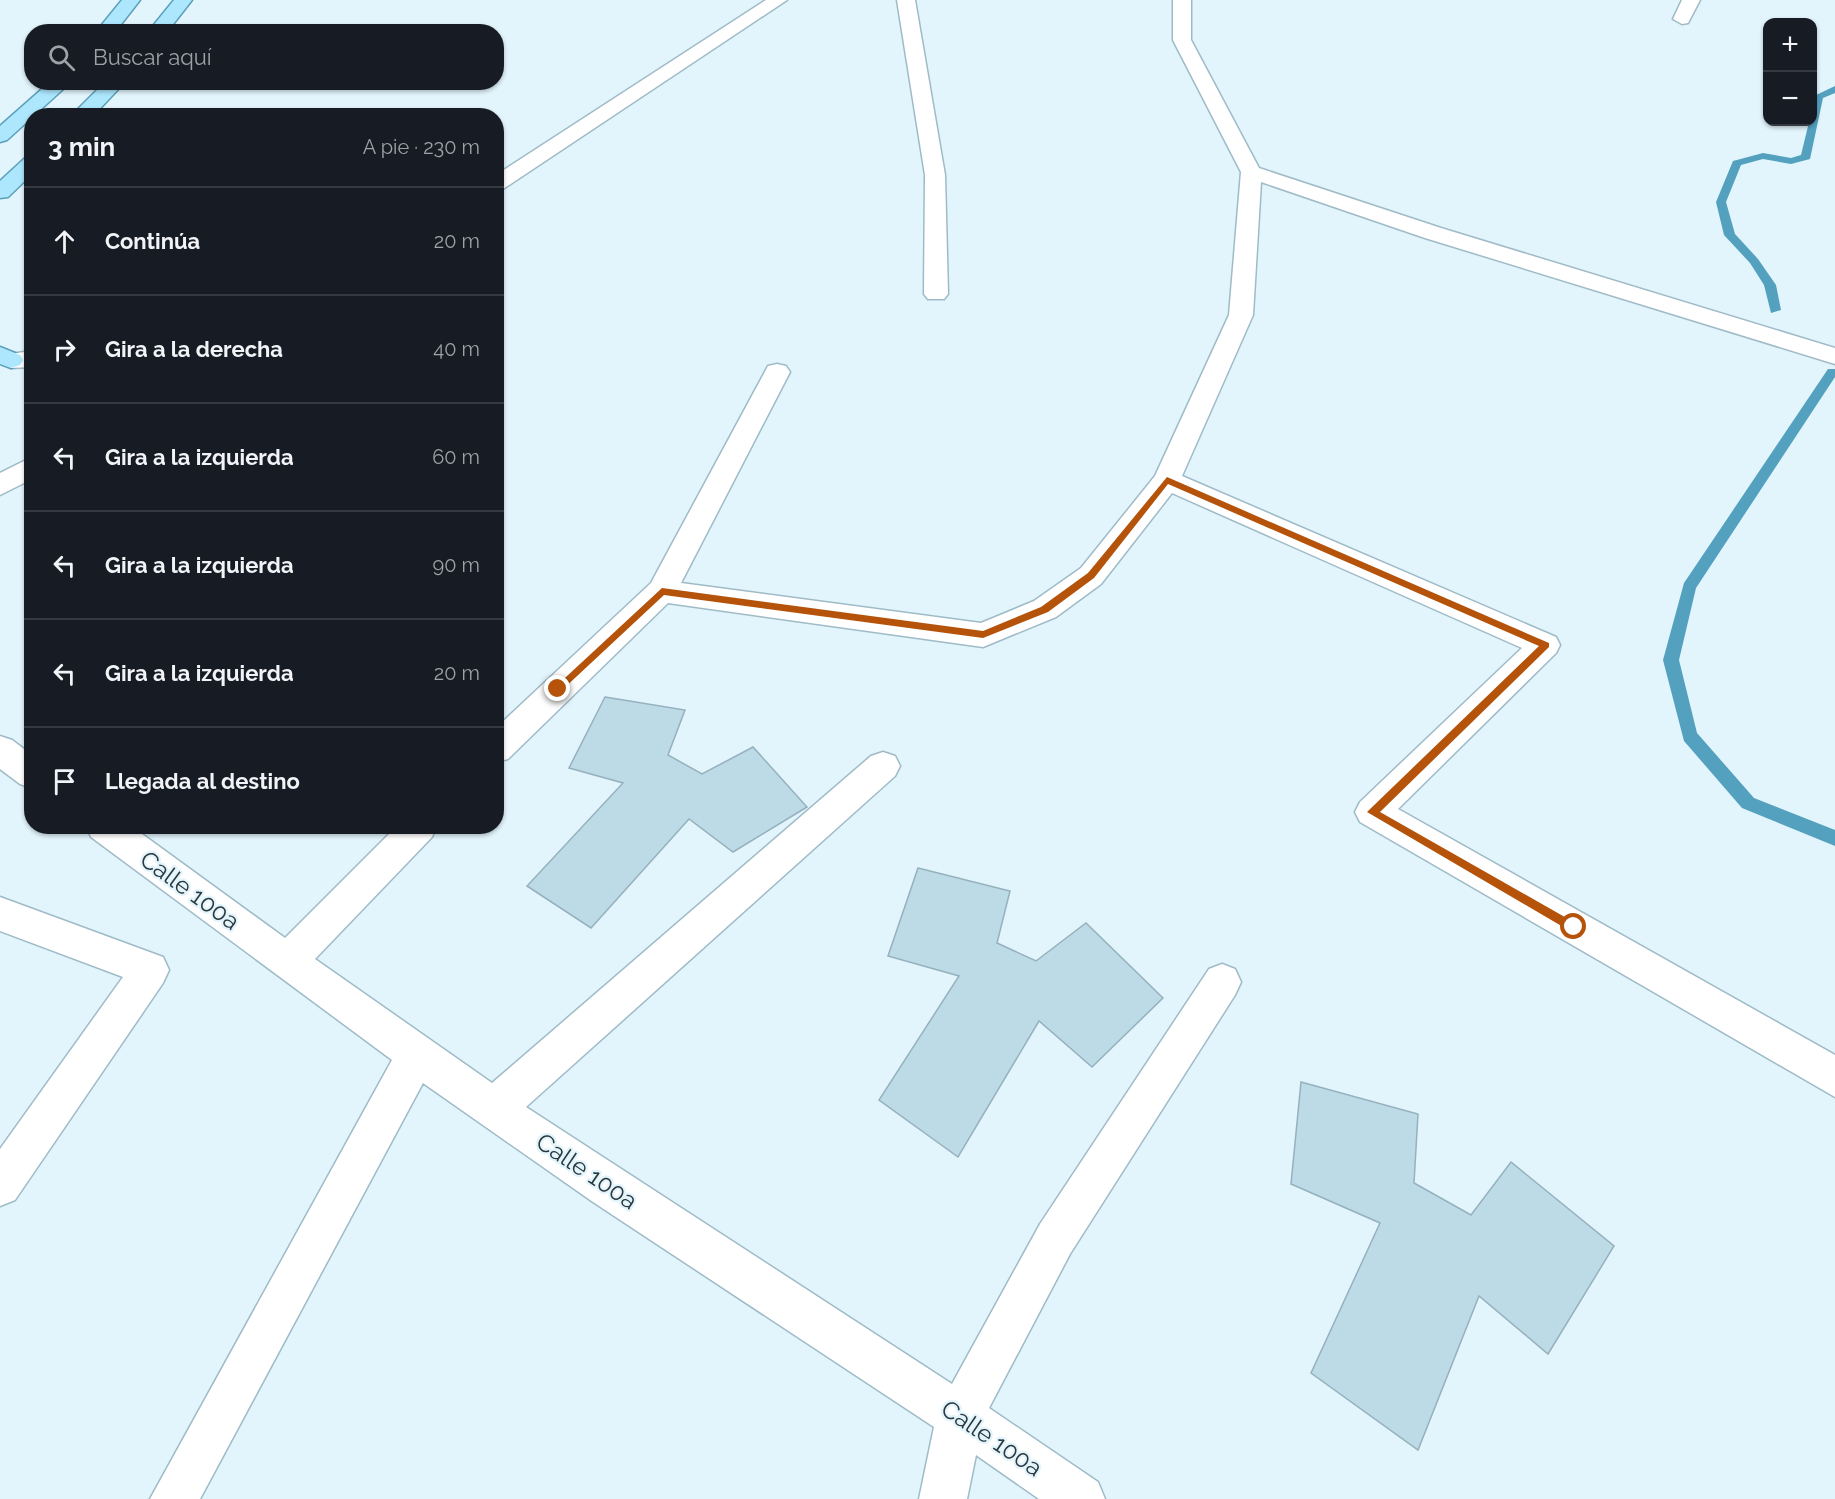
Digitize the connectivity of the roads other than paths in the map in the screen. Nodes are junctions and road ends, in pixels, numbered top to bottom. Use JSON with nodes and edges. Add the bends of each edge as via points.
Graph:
{"nodes":[{"id":1,"x":131,"y":0,"type":"edge"},
{"id":2,"x":183,"y":0,"type":"edge"},
{"id":3,"x":778,"y":0,"type":"edge"},
{"id":4,"x":906,"y":0,"type":"edge"},
{"id":5,"x":1182,"y":0,"type":"edge"},
{"id":6,"x":1691,"y":0,"type":"edge"},
{"id":7,"x":1682,"y":19,"type":"dead end"},
{"id":8,"x":112,"y":24,"type":"edge"},
{"id":9,"x":164,"y":24,"type":"edge"},
{"id":10,"x":53,"y":90,"type":"edge"},
{"id":11,"x":108,"y":90,"type":"edge"},
{"id":12,"x":32,"y":108,"type":"edge"},
{"id":13,"x":89,"y":108,"type":"edge"},
{"id":14,"x":24,"y":115,"type":"edge"},
{"id":15,"x":0,"y":136,"type":"edge"},
{"id":16,"x":24,"y":170,"type":"edge"},
{"id":17,"x":1251,"y":172,"type":"junction"},
{"id":18,"x":504,"y":180,"type":"edge"},
{"id":19,"x":0,"y":192,"type":"edge"},
{"id":20,"x":936,"y":294,"type":"dead end"},
{"id":21,"x":1835,"y":356,"type":"edge"},
{"id":22,"x":777,"y":372,"type":"dead end"},
{"id":23,"x":24,"y":471,"type":"edge"},
{"id":24,"x":1167,"y":480,"type":"junction"},
{"id":25,"x":0,"y":486,"type":"edge"},
{"id":26,"x":662,"y":591,"type":"junction"},
{"id":27,"x":504,"y":741,"type":"edge"},
{"id":28,"x":2,"y":760,"type":"edge"},
{"id":29,"x":883,"y":766,"type":"dead end"},
{"id":30,"x":24,"y":770,"type":"edge"},
{"id":31,"x":114,"y":834,"type":"edge"},
{"id":32,"x":412,"y":834,"type":"edge"},
{"id":33,"x":0,"y":914,"type":"edge"},
{"id":34,"x":287,"y":962,"type":"junction"},
{"id":35,"x":1222,"y":982,"type":"dead end"},
{"id":36,"x":417,"y":1054,"type":"junction"},
{"id":37,"x":1835,"y":1077,"type":"edge"},
{"id":38,"x":494,"y":1108,"type":"junction"},
{"id":39,"x":0,"y":1185,"type":"edge"},
{"id":40,"x":960,"y":1415,"type":"junction"},
{"id":41,"x":174,"y":1499,"type":"edge"},
{"id":42,"x":943,"y":1499,"type":"edge"},
{"id":43,"x":1081,"y":1499,"type":"edge"}],
"edges":[{"from":1,"to":8,"type":"main road"},
{"from":2,"to":9,"type":"main road"},
{"from":3,"to":18,"type":"street"},
{"from":4,"to":20,"type":"street","via":[[935,175]]},
{"from":5,"to":17,"type":"street","via":[[1182,40]]},
{"from":6,"to":7,"type":"street"},
{"from":10,"to":12,"type":"main road"},
{"from":11,"to":13,"type":"main road"},
{"from":14,"to":15,"type":"main road"},
{"from":16,"to":19,"type":"main road"},
{"from":17,"to":21,"type":"street","via":[[1445,237]]},
{"from":17,"to":24,"type":"street","via":[[1241,315]]},
{"from":22,"to":26,"type":"street"},
{"from":23,"to":25,"type":"street"},
{"from":24,"to":26,"type":"street","via":[[1091,576],[1044,609],[983,635]]},
{"from":24,"to":37,"type":"street","via":[[1545,645],[1372,812]]},
{"from":26,"to":27,"type":"street"},
{"from":28,"to":30,"type":"street"},
{"from":29,"to":38,"type":"street"},
{"from":31,"to":34,"type":"street","name":"Calle 100a"},
{"from":32,"to":34,"type":"street"},
{"from":33,"to":39,"type":"street","via":[[150,970]]},
{"from":34,"to":36,"type":"street","name":"Calle 100a"},
{"from":35,"to":40,"type":"street","via":[[1055,1239]]},
{"from":36,"to":38,"type":"street","name":"Calle 100a"},
{"from":36,"to":41,"type":"street"},
{"from":38,"to":40,"type":"street","name":"Calle 100a"},
{"from":40,"to":42,"type":"street"},
{"from":40,"to":43,"type":"street","name":"Calle 100a"}]}
